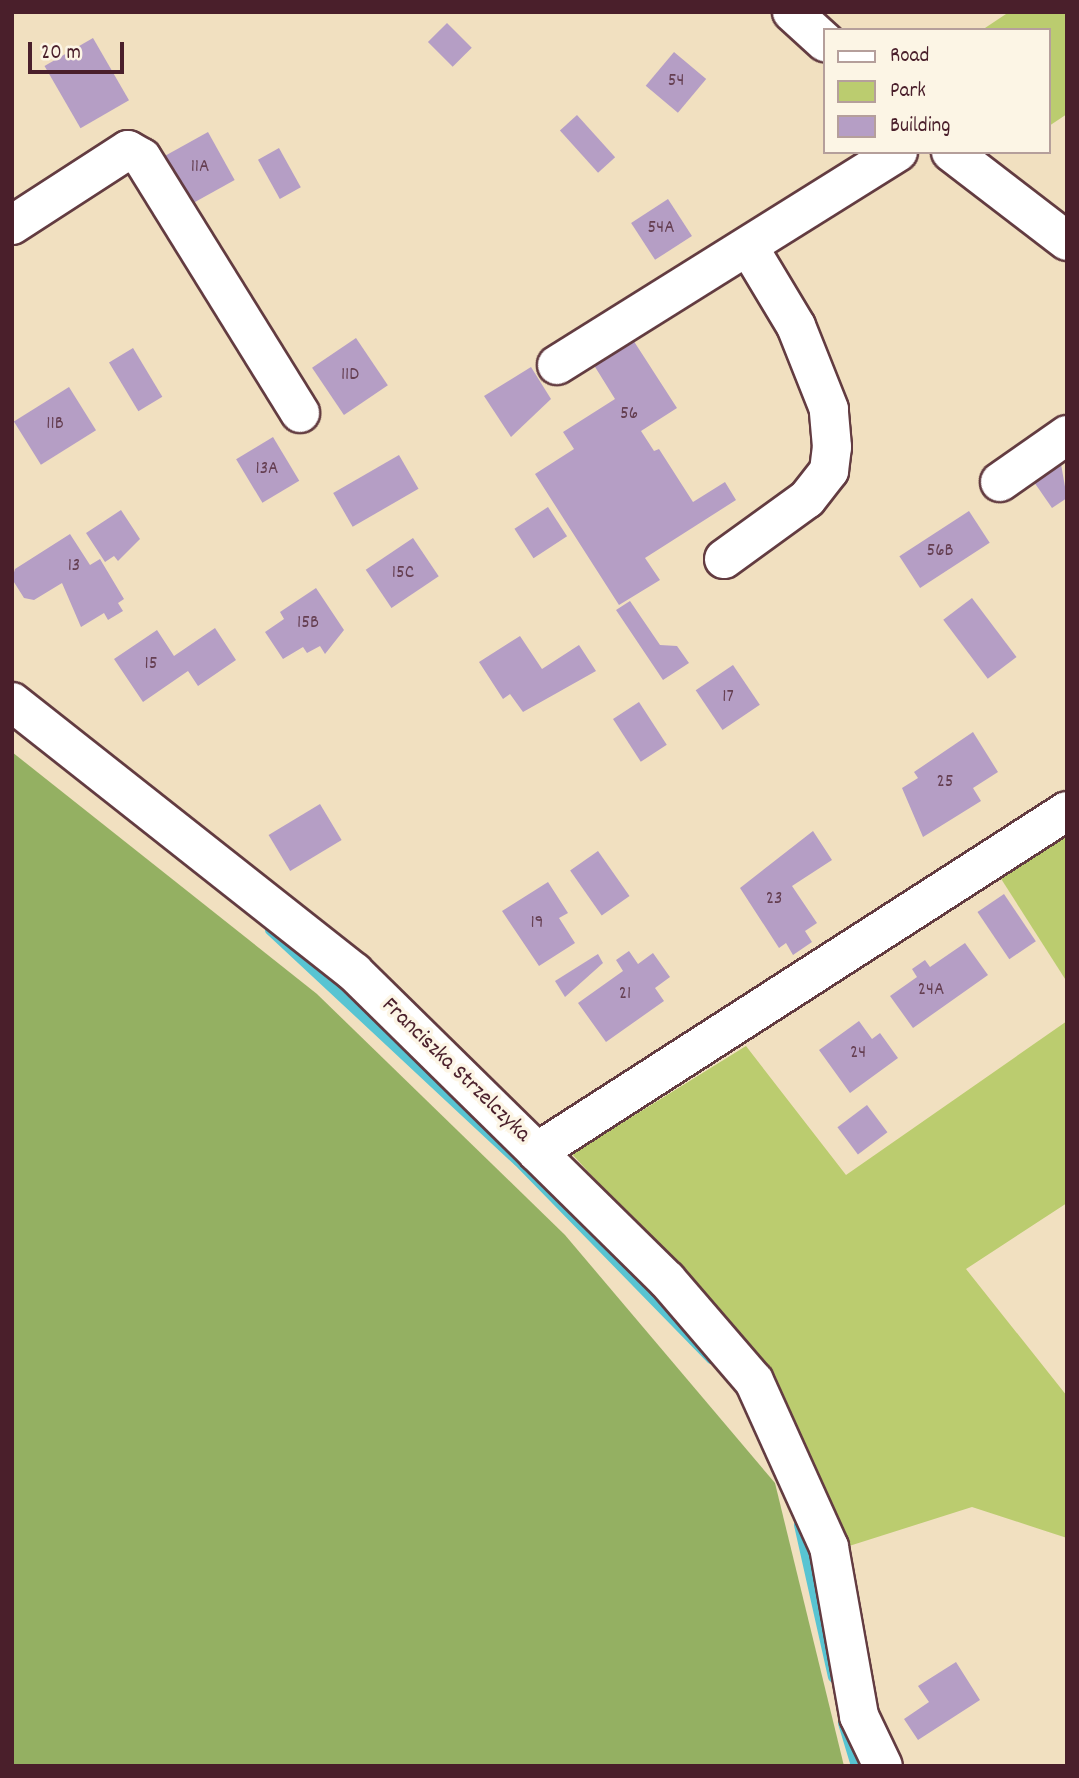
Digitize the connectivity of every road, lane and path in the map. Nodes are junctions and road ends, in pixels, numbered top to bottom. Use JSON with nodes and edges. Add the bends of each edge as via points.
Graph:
{"nodes":[{"id":1,"x":792,"y":12,"type":"edge"},
{"id":2,"x":824,"y":41,"type":"edge"},
{"id":3,"x":895,"y":154,"type":"edge"},
{"id":4,"x":954,"y":154,"type":"edge"},
{"id":5,"x":12,"y":225,"type":"edge"},
{"id":6,"x":1065,"y":238,"type":"edge"},
{"id":7,"x":748,"y":246,"type":"junction"},
{"id":8,"x":557,"y":365,"type":"dead end"},
{"id":9,"x":300,"y":413,"type":"dead end"},
{"id":10,"x":1067,"y":436,"type":"edge"},
{"id":11,"x":1000,"y":482,"type":"dead end"},
{"id":12,"x":724,"y":559,"type":"dead end"},
{"id":13,"x":12,"y":702,"type":"edge"},
{"id":14,"x":1067,"y":811,"type":"edge"},
{"id":15,"x":537,"y":1152,"type":"junction"},
{"id":16,"x":883,"y":1766,"type":"edge"}],
"edges":[{"from":1,"to":2,"type":"street"},
{"from":3,"to":7,"type":"street"},
{"from":4,"to":6,"type":"street"},
{"from":5,"to":9,"type":"street","via":[[128,150],[142,158]]},
{"from":7,"to":8,"type":"street"},
{"from":7,"to":12,"type":"street","via":[[796,326],[829,409],[832,447],[829,471],[807,499]]},
{"from":10,"to":11,"type":"street"},
{"from":13,"to":15,"type":"street","name":"Franciszka Strzelczyka","via":[[354,972]]},
{"from":14,"to":15,"type":"street","name":"Franciszka Strzelczyka"},
{"from":15,"to":16,"type":"street","via":[[667,1280],[754,1381],[829,1547],[859,1716]]}]}
